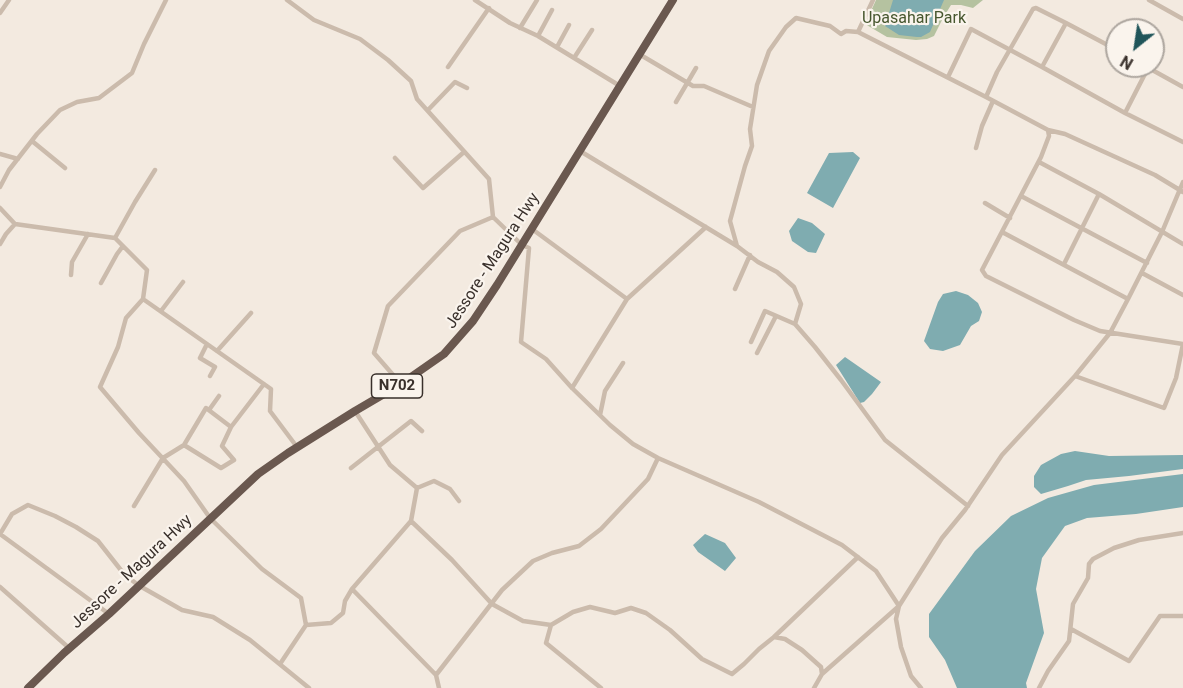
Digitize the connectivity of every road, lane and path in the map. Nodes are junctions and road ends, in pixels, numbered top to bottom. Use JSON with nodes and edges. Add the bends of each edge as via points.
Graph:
{"nodes":[{"id":1,"x":9,"y":0,"type":"edge"},
{"id":2,"x":166,"y":0,"type":"edge"},
{"id":3,"x":287,"y":0,"type":"edge"},
{"id":4,"x":475,"y":0,"type":"edge"},
{"id":5,"x":488,"y":0,"type":"edge"},
{"id":6,"x":537,"y":0,"type":"edge"},
{"id":7,"x":673,"y":0,"type":"edge"},
{"id":8,"x":873,"y":0,"type":"edge"},
{"id":9,"x":1149,"y":0,"type":"edge"},
{"id":10,"x":487,"y":7,"type":"junction"},
{"id":11,"x":552,"y":10,"type":"dead end"},
{"id":12,"x":0,"y":13,"type":"edge"},
{"id":13,"x":1183,"y":19,"type":"edge"},
{"id":14,"x":1066,"y":23,"type":"junction"},
{"id":15,"x":569,"y":25,"type":"dead end"},
{"id":16,"x":520,"y":28,"type":"junction"},
{"id":17,"x":592,"y":30,"type":"dead end"},
{"id":18,"x":858,"y":32,"type":"junction"},
{"id":19,"x":538,"y":36,"type":"junction"},
{"id":20,"x":1105,"y":44,"type":"edge"},
{"id":21,"x":557,"y":47,"type":"junction"},
{"id":22,"x":1010,"y":51,"type":"junction"},
{"id":23,"x":639,"y":54,"type":"junction"},
{"id":24,"x":574,"y":58,"type":"junction"},
{"id":25,"x":448,"y":67,"type":"dead end"},
{"id":26,"x":1042,"y":67,"type":"junction"},
{"id":27,"x":696,"y":68,"type":"dead end"},
{"id":28,"x":948,"y":77,"type":"junction"},
{"id":29,"x":1165,"y":77,"type":"edge"},
{"id":30,"x":1142,"y":78,"type":"edge"},
{"id":31,"x":688,"y":83,"type":"junction"},
{"id":32,"x":620,"y":86,"type":"junction"},
{"id":33,"x":1183,"y":87,"type":"edge"},
{"id":34,"x":467,"y":88,"type":"dead end"},
{"id":35,"x":986,"y":97,"type":"junction"},
{"id":36,"x":993,"y":101,"type":"junction"},
{"id":37,"x":676,"y":102,"type":"dead end"},
{"id":38,"x":753,"y":107,"type":"junction"},
{"id":39,"x":428,"y":110,"type":"junction"},
{"id":40,"x":1125,"y":113,"type":"junction"},
{"id":41,"x":1048,"y":130,"type":"junction"},
{"id":42,"x":32,"y":141,"type":"junction"},
{"id":43,"x":1183,"y":142,"type":"edge"},
{"id":44,"x":976,"y":148,"type":"dead end"},
{"id":45,"x":579,"y":151,"type":"junction"},
{"id":46,"x":464,"y":152,"type":"junction"},
{"id":47,"x":0,"y":154,"type":"edge"},
{"id":48,"x":395,"y":158,"type":"dead end"},
{"id":49,"x":18,"y":159,"type":"junction"},
{"id":50,"x":1039,"y":162,"type":"junction"},
{"id":51,"x":65,"y":168,"type":"dead end"},
{"id":52,"x":155,"y":170,"type":"dead end"},
{"id":53,"x":1183,"y":182,"type":"edge"},
{"id":54,"x":0,"y":187,"type":"edge"},
{"id":55,"x":1181,"y":191,"type":"edge"},
{"id":56,"x":1099,"y":194,"type":"junction"},
{"id":57,"x":1021,"y":196,"type":"junction"},
{"id":58,"x":985,"y":203,"type":"dead end"},
{"id":59,"x":0,"y":208,"type":"edge"},
{"id":60,"x":493,"y":217,"type":"junction"},
{"id":61,"x":1010,"y":218,"type":"junction"},
{"id":62,"x":15,"y":224,"type":"junction"},
{"id":63,"x":706,"y":227,"type":"junction"},
{"id":64,"x":1081,"y":228,"type":"junction"},
{"id":65,"x":532,"y":229,"type":"junction"},
{"id":66,"x":1002,"y":232,"type":"junction"},
{"id":67,"x":1162,"y":232,"type":"junction"},
{"id":68,"x":88,"y":234,"type":"junction"},
{"id":69,"x":116,"y":238,"type":"junction"},
{"id":70,"x":0,"y":244,"type":"edge"},
{"id":71,"x":1183,"y":244,"type":"edge"},
{"id":72,"x":522,"y":245,"type":"junction"},
{"id":73,"x":123,"y":246,"type":"junction"},
{"id":74,"x":737,"y":246,"type":"junction"},
{"id":75,"x":750,"y":255,"type":"junction"},
{"id":76,"x":1147,"y":263,"type":"junction"},
{"id":77,"x":1064,"y":264,"type":"junction"},
{"id":78,"x":1142,"y":273,"type":"junction"},
{"id":79,"x":70,"y":275,"type":"dead end"},
{"id":80,"x":183,"y":282,"type":"dead end"},
{"id":81,"x":101,"y":283,"type":"dead end"},
{"id":82,"x":735,"y":289,"type":"dead end"},
{"id":83,"x":1183,"y":295,"type":"edge"},
{"id":84,"x":143,"y":299,"type":"junction"},
{"id":85,"x":627,"y":299,"type":"junction"},
{"id":86,"x":1128,"y":299,"type":"junction"},
{"id":87,"x":161,"y":311,"type":"junction"},
{"id":88,"x":251,"y":313,"type":"dead end"},
{"id":89,"x":776,"y":316,"type":"junction"},
{"id":90,"x":795,"y":324,"type":"junction"},
{"id":91,"x":1110,"y":333,"type":"junction"},
{"id":92,"x":1183,"y":335,"type":"edge"},
{"id":93,"x":751,"y":342,"type":"dead end"},
{"id":94,"x":207,"y":344,"type":"junction"},
{"id":95,"x":1182,"y":344,"type":"edge"},
{"id":96,"x":217,"y":351,"type":"junction"},
{"id":97,"x":757,"y":353,"type":"dead end"},
{"id":98,"x":623,"y":363,"type":"dead end"},
{"id":99,"x":210,"y":376,"type":"dead end"},
{"id":100,"x":1075,"y":376,"type":"junction"},
{"id":101,"x":264,"y":384,"type":"junction"},
{"id":102,"x":401,"y":384,"type":"junction"},
{"id":103,"x":572,"y":388,"type":"junction"},
{"id":104,"x":219,"y":396,"type":"dead end"},
{"id":105,"x":209,"y":410,"type":"junction"},
{"id":106,"x":356,"y":411,"type":"junction"},
{"id":107,"x":600,"y":416,"type":"junction"},
{"id":108,"x":231,"y":427,"type":"junction"},
{"id":109,"x":422,"y":431,"type":"dead end"},
{"id":110,"x":184,"y":445,"type":"junction"},
{"id":111,"x":379,"y":446,"type":"junction"},
{"id":112,"x":297,"y":447,"type":"junction"},
{"id":113,"x":163,"y":458,"type":"junction"},
{"id":114,"x":658,"y":458,"type":"junction"},
{"id":115,"x":351,"y":468,"type":"dead end"},
{"id":116,"x":417,"y":488,"type":"junction"},
{"id":117,"x":459,"y":501,"type":"dead end"},
{"id":118,"x":134,"y":506,"type":"dead end"},
{"id":119,"x":968,"y":506,"type":"junction"},
{"id":120,"x":210,"y":518,"type":"junction"},
{"id":121,"x":411,"y":521,"type":"junction"},
{"id":122,"x":1183,"y":533,"type":"edge"},
{"id":123,"x":0,"y":534,"type":"edge"},
{"id":124,"x":858,"y":557,"type":"junction"},
{"id":125,"x":138,"y":585,"type":"junction"},
{"id":126,"x":0,"y":587,"type":"edge"},
{"id":127,"x":352,"y":589,"type":"junction"},
{"id":128,"x":492,"y":604,"type":"junction"},
{"id":129,"x":899,"y":606,"type":"junction"},
{"id":130,"x":109,"y":614,"type":"junction"},
{"id":131,"x":1183,"y":616,"type":"edge"},
{"id":132,"x":306,"y":625,"type":"junction"},
{"id":133,"x":551,"y":625,"type":"junction"},
{"id":134,"x":1071,"y":629,"type":"junction"},
{"id":135,"x":774,"y":637,"type":"junction"},
{"id":136,"x":69,"y":648,"type":"junction"},
{"id":137,"x":280,"y":664,"type":"junction"},
{"id":138,"x":822,"y":674,"type":"junction"},
{"id":139,"x":436,"y":675,"type":"junction"},
{"id":140,"x":28,"y":688,"type":"edge"},
{"id":141,"x":309,"y":688,"type":"edge"},
{"id":142,"x":439,"y":688,"type":"edge"},
{"id":143,"x":601,"y":688,"type":"edge"},
{"id":144,"x":814,"y":688,"type":"edge"},
{"id":145,"x":921,"y":688,"type":"edge"},
{"id":146,"x":1040,"y":688,"type":"edge"}],
"edges":[{"from":1,"to":12,"type":"street"},
{"from":2,"to":42,"type":"street","via":[[132,73],[99,98],[60,110]]},
{"from":3,"to":39,"type":"street","via":[[314,20],[360,39],[388,60],[411,81],[417,99]]},
{"from":4,"to":10,"type":"street"},
{"from":5,"to":10,"type":"street"},
{"from":6,"to":16,"type":"street"},
{"from":7,"to":23,"type":"highway","name":"Jessore - Magura Hwy","number":"N702"},
{"from":8,"to":18,"type":"street"},
{"from":9,"to":13,"type":"street"},
{"from":10,"to":16,"type":"street"},
{"from":10,"to":25,"type":"street"},
{"from":11,"to":19,"type":"street"},
{"from":14,"to":20,"type":"street"},
{"from":14,"to":22,"type":"street","via":[[1035,9]]},
{"from":14,"to":26,"type":"street"},
{"from":15,"to":21,"type":"street"},
{"from":16,"to":19,"type":"street"},
{"from":17,"to":24,"type":"street"},
{"from":18,"to":28,"type":"street"},
{"from":18,"to":38,"type":"street","via":[[841,34],[830,26],[796,18],[769,51]]},
{"from":19,"to":21,"type":"street"},
{"from":21,"to":24,"type":"street"},
{"from":22,"to":26,"type":"street"},
{"from":22,"to":28,"type":"street","via":[[971,29]]},
{"from":22,"to":35,"type":"street"},
{"from":23,"to":31,"type":"street"},
{"from":23,"to":32,"type":"highway","name":"Jessore - Magura Hwy","number":"N702"},
{"from":24,"to":32,"type":"street"},
{"from":26,"to":40,"type":"street"},
{"from":27,"to":31,"type":"street"},
{"from":28,"to":35,"type":"street"},
{"from":29,"to":33,"type":"street"},
{"from":30,"to":40,"type":"street"},
{"from":31,"to":37,"type":"street"},
{"from":31,"to":38,"type":"street"},
{"from":32,"to":45,"type":"highway","name":"Jessore - Magura Hwy","number":"N702"},
{"from":34,"to":39,"type":"street","via":[[455,82]]},
{"from":35,"to":36,"type":"street"},
{"from":36,"to":41,"type":"street"},
{"from":36,"to":44,"type":"street"},
{"from":38,"to":74,"type":"street","via":[[752,146],[730,221]]},
{"from":39,"to":46,"type":"street"},
{"from":40,"to":43,"type":"street"},
{"from":41,"to":50,"type":"street"},
{"from":41,"to":55,"type":"street","via":[[1155,175]]},
{"from":42,"to":49,"type":"street"},
{"from":42,"to":51,"type":"street"},
{"from":45,"to":63,"type":"street"},
{"from":45,"to":65,"type":"highway","name":"Jessore - Magura Hwy","number":"N702"},
{"from":46,"to":48,"type":"street","via":[[423,188]]},
{"from":46,"to":60,"type":"street","via":[[489,179]]},
{"from":47,"to":49,"type":"street"},
{"from":49,"to":54,"type":"street"},
{"from":50,"to":56,"type":"street"},
{"from":50,"to":57,"type":"street"},
{"from":52,"to":69,"type":"street"},
{"from":53,"to":55,"type":"street"},
{"from":55,"to":67,"type":"street"},
{"from":56,"to":64,"type":"street"},
{"from":56,"to":67,"type":"street"},
{"from":57,"to":61,"type":"street"},
{"from":57,"to":64,"type":"street"},
{"from":58,"to":61,"type":"street"},
{"from":59,"to":62,"type":"street"},
{"from":60,"to":72,"type":"street"},
{"from":60,"to":102,"type":"street","via":[[460,231],[388,306],[374,353]]},
{"from":61,"to":66,"type":"street"},
{"from":62,"to":68,"type":"street"},
{"from":62,"to":70,"type":"street"},
{"from":63,"to":74,"type":"street"},
{"from":63,"to":85,"type":"street"},
{"from":64,"to":76,"type":"street"},
{"from":64,"to":77,"type":"street"},
{"from":65,"to":72,"type":"highway","name":"Jessore - Magura Hwy","number":"N702"},
{"from":65,"to":85,"type":"street"},
{"from":66,"to":77,"type":"street"},
{"from":66,"to":91,"type":"street","via":[[982,270],[987,276],[1074,320]]},
{"from":67,"to":71,"type":"street"},
{"from":67,"to":76,"type":"street"},
{"from":68,"to":69,"type":"street"},
{"from":68,"to":79,"type":"street","via":[[72,262]]},
{"from":69,"to":73,"type":"street"},
{"from":72,"to":102,"type":"highway","name":"Jessore - Magura Hwy","number":"N702","via":[[464,333],[444,354]]},
{"from":72,"to":103,"type":"street","via":[[529,248],[521,342],[546,359]]},
{"from":73,"to":81,"type":"street"},
{"from":73,"to":84,"type":"street","via":[[147,270]]},
{"from":74,"to":75,"type":"street"},
{"from":75,"to":82,"type":"street"},
{"from":75,"to":90,"type":"street","via":[[794,287],[801,304]]},
{"from":76,"to":78,"type":"street"},
{"from":77,"to":86,"type":"street"},
{"from":78,"to":83,"type":"street"},
{"from":78,"to":86,"type":"street"},
{"from":80,"to":87,"type":"street"},
{"from":84,"to":87,"type":"street"},
{"from":84,"to":113,"type":"street","via":[[126,318],[100,387]]},
{"from":85,"to":103,"type":"street"},
{"from":86,"to":91,"type":"street"},
{"from":87,"to":94,"type":"street"},
{"from":88,"to":96,"type":"street"},
{"from":89,"to":90,"type":"street"},
{"from":89,"to":93,"type":"street","via":[[765,311]]},
{"from":89,"to":97,"type":"street"},
{"from":90,"to":119,"type":"street","via":[[885,440]]},
{"from":91,"to":95,"type":"street"},
{"from":91,"to":100,"type":"street"},
{"from":92,"to":95,"type":"street"},
{"from":94,"to":96,"type":"street"},
{"from":94,"to":99,"type":"street","via":[[200,358],[215,367]]},
{"from":95,"to":100,"type":"street","via":[[1176,378],[1164,408]]},
{"from":96,"to":101,"type":"street"},
{"from":98,"to":107,"type":"street","via":[[605,391]]},
{"from":100,"to":119,"type":"street","via":[[1002,455]]},
{"from":101,"to":108,"type":"street"},
{"from":101,"to":112,"type":"street","via":[[271,389],[270,411]]},
{"from":102,"to":106,"type":"highway","name":"Jessore - Magura Hwy","number":"N702"},
{"from":103,"to":107,"type":"street"},
{"from":104,"to":105,"type":"street"},
{"from":105,"to":108,"type":"street"},
{"from":105,"to":110,"type":"street","via":[[206,408]]},
{"from":106,"to":111,"type":"street"},
{"from":106,"to":112,"type":"highway","name":"Jessore - Magura Hwy","number":"N702"},
{"from":107,"to":114,"type":"street","via":[[633,444]]},
{"from":108,"to":110,"type":"street","via":[[222,446],[234,460],[221,468]]},
{"from":109,"to":111,"type":"street","via":[[411,421]]},
{"from":110,"to":113,"type":"street"},
{"from":111,"to":115,"type":"street"},
{"from":111,"to":116,"type":"street","via":[[390,465]]},
{"from":112,"to":120,"type":"highway","name":"Jessore - Magura Hwy","number":"N702","via":[[258,474]]},
{"from":113,"to":118,"type":"street"},
{"from":113,"to":120,"type":"street"},
{"from":114,"to":124,"type":"street","via":[[759,502]]},
{"from":114,"to":128,"type":"street","via":[[648,479],[601,529],[579,546],[533,561]]},
{"from":116,"to":117,"type":"street","via":[[434,481],[450,489]]},
{"from":116,"to":121,"type":"street"},
{"from":119,"to":129,"type":"street","via":[[942,538]]},
{"from":120,"to":125,"type":"highway","name":"Jessore - Magura Hwy","number":"N702"},
{"from":120,"to":132,"type":"street","via":[[262,569],[301,598]]},
{"from":121,"to":127,"type":"street"},
{"from":121,"to":128,"type":"street"},
{"from":122,"to":134,"type":"street","via":[[1139,540],[1093,559],[1088,578],[1073,604]]},
{"from":123,"to":125,"type":"street","via":[[12,514],[28,505],[98,541]]},
{"from":123,"to":130,"type":"street"},
{"from":124,"to":129,"type":"street","via":[[876,571]]},
{"from":124,"to":135,"type":"street"},
{"from":125,"to":130,"type":"highway","name":"Jessore - Magura Hwy","number":"N702"},
{"from":125,"to":137,"type":"street","via":[[182,610],[213,617]]},
{"from":126,"to":136,"type":"street"},
{"from":127,"to":132,"type":"street","via":[[343,613],[331,623]]},
{"from":127,"to":139,"type":"street"},
{"from":128,"to":133,"type":"street","via":[[523,621]]},
{"from":128,"to":139,"type":"street"},
{"from":129,"to":138,"type":"street"},
{"from":129,"to":145,"type":"street","via":[[896,619],[901,647],[911,676]]},
{"from":130,"to":136,"type":"highway","name":"Jessore - Magura Hwy","number":"N702"},
{"from":131,"to":134,"type":"street","via":[[1160,616],[1130,661]]},
{"from":132,"to":137,"type":"street"},
{"from":133,"to":135,"type":"street","via":[[590,607],[615,613],[631,608],[646,613],[702,658],[732,674]]},
{"from":133,"to":143,"type":"street","via":[[546,643]]},
{"from":134,"to":146,"type":"street","via":[[1069,641]]},
{"from":135,"to":138,"type":"street","via":[[802,650],[821,667]]},
{"from":136,"to":140,"type":"highway","name":"Jessore - Magura Hwy","number":"N702"},
{"from":137,"to":141,"type":"street"},
{"from":138,"to":144,"type":"street"},
{"from":139,"to":142,"type":"street"}]}
